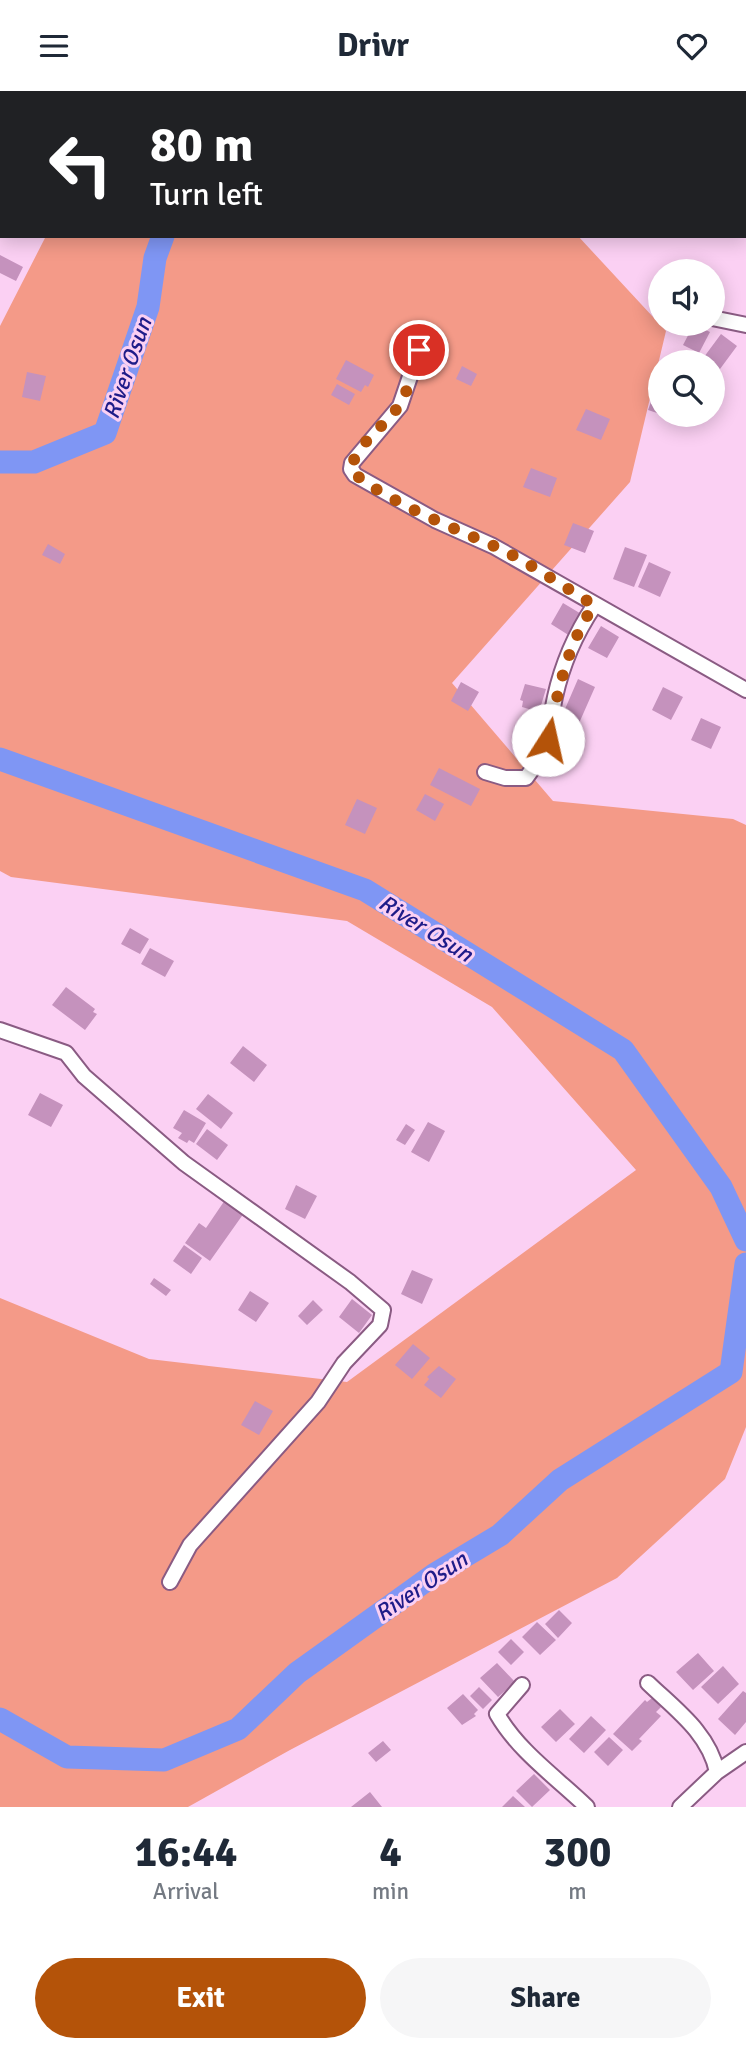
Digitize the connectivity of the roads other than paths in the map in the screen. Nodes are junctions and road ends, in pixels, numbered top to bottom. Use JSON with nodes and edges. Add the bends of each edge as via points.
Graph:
{"nodes":[{"id":1,"x":725,"y":321,"type":"edge"},
{"id":2,"x":746,"y":325,"type":"edge"},
{"id":3,"x":419,"y":350,"type":"dead end"},
{"id":4,"x":594,"y":605,"type":"junction"},
{"id":5,"x":746,"y":690,"type":"edge"},
{"id":6,"x":485,"y":772,"type":"dead end"},
{"id":7,"x":0,"y":1030,"type":"edge"},
{"id":8,"x":170,"y":1582,"type":"dead end"},
{"id":9,"x":648,"y":1683,"type":"dead end"},
{"id":10,"x":522,"y":1685,"type":"dead end"},
{"id":11,"x":746,"y":1752,"type":"edge"},
{"id":12,"x":717,"y":1772,"type":"junction"},
{"id":13,"x":587,"y":1807,"type":"edge"},
{"id":14,"x":680,"y":1807,"type":"edge"}],
"edges":[{"from":1,"to":2,"type":"street"},
{"from":3,"to":4,"type":"street","via":[[400,406],[352,463],[355,475],[493,546]]},
{"from":4,"to":5,"type":"street"},
{"from":4,"to":6,"type":"street","via":[[579,627],[565,665],[539,762],[526,778]]},
{"from":7,"to":8,"type":"street","via":[[66,1053],[84,1076],[184,1163],[383,1310],[380,1325],[344,1363],[317,1402],[190,1545]]},
{"from":9,"to":12,"type":"street","via":[[699,1733],[713,1753]]},
{"from":10,"to":13,"type":"street","via":[[497,1714],[537,1762]]},
{"from":11,"to":12,"type":"street"},
{"from":12,"to":14,"type":"street"}]}
